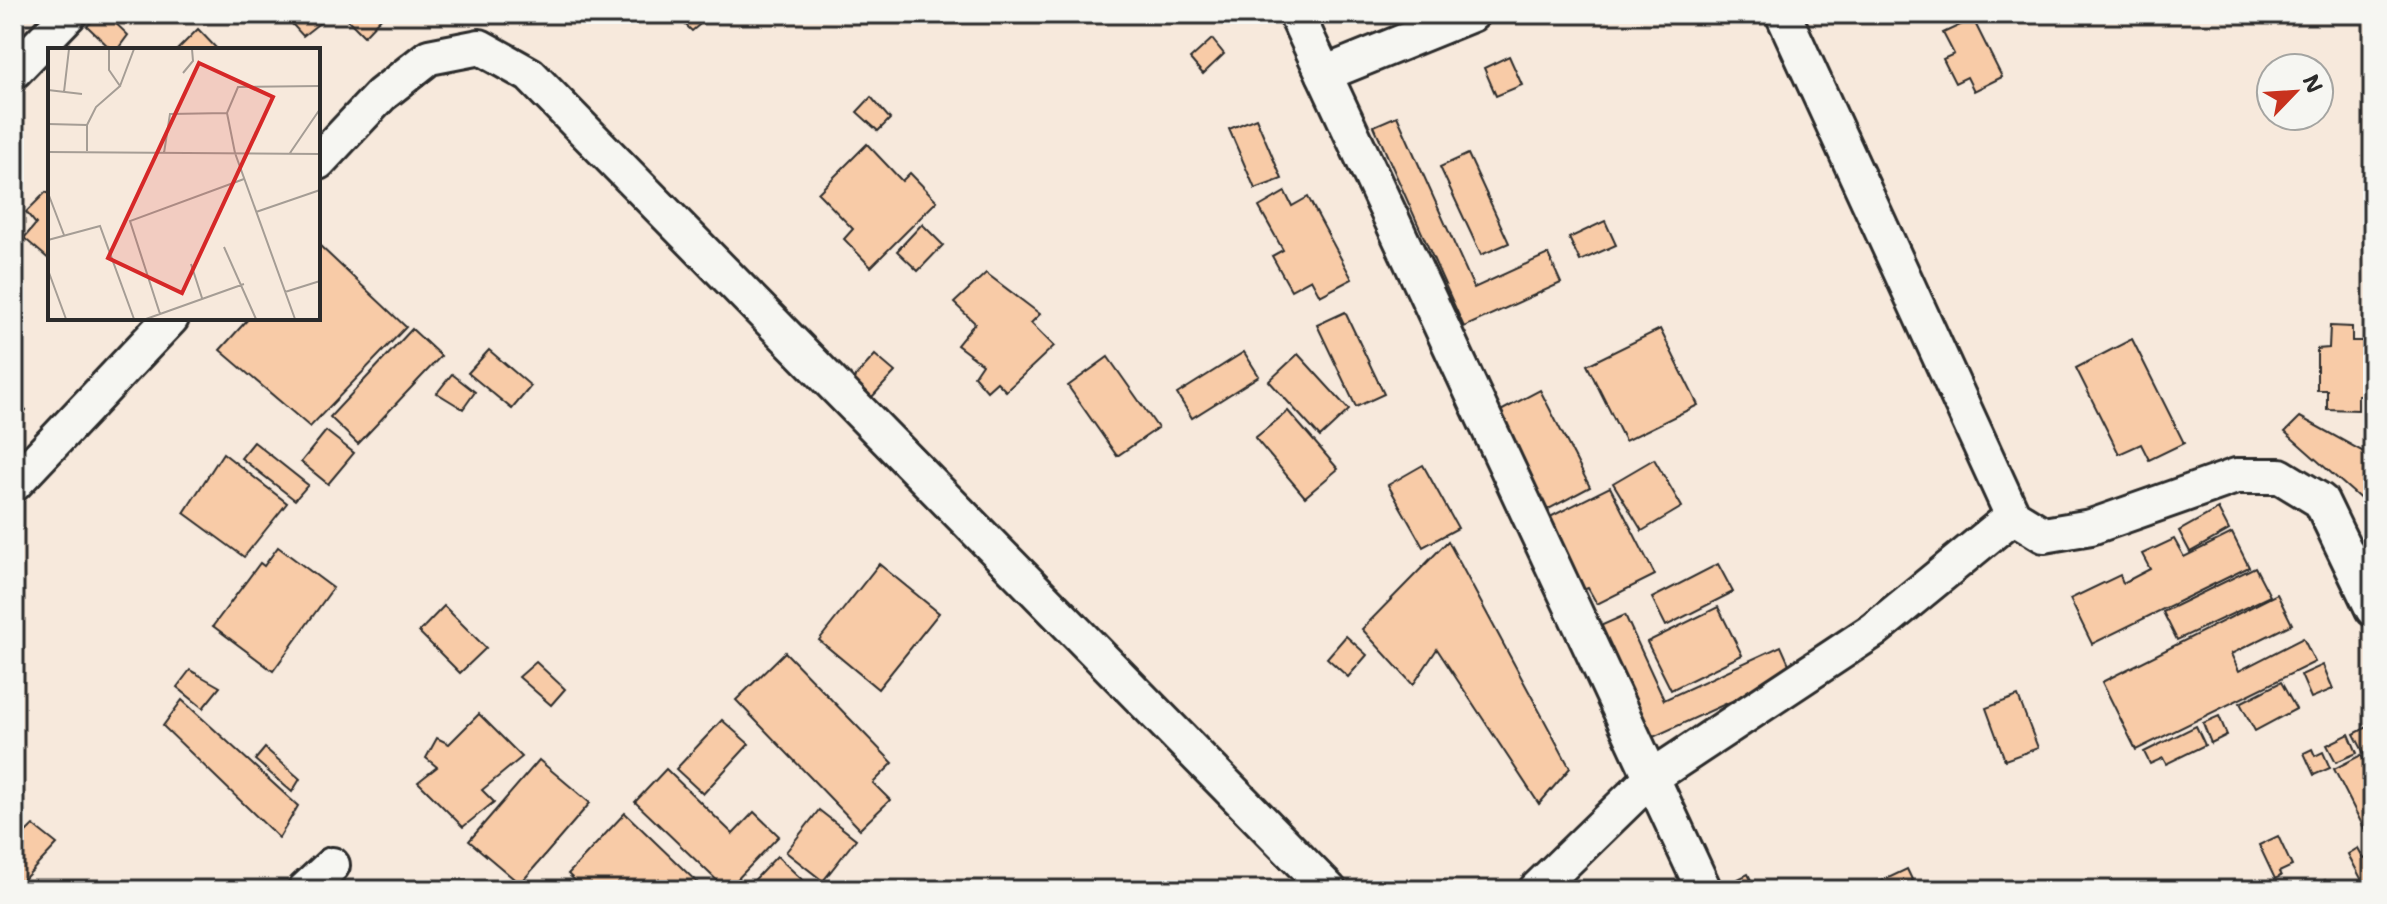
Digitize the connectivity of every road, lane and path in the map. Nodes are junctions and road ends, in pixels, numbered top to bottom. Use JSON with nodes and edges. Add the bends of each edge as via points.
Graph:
{"nodes":[{"id":1,"x":69,"y":14,"type":"edge"},
{"id":2,"x":1296,"y":14,"type":"edge"},
{"id":3,"x":1472,"y":14,"type":"edge"},
{"id":4,"x":1783,"y":14,"type":"edge"},
{"id":5,"x":14,"y":71,"type":"edge"},
{"id":6,"x":1324,"y":74,"type":"junction"},
{"id":7,"x":320,"y":160,"type":"edge"},
{"id":8,"x":169,"y":320,"type":"edge"},
{"id":9,"x":14,"y":484,"type":"edge"},
{"id":10,"x":2013,"y":516,"type":"junction"},
{"id":11,"x":2373,"y":609,"type":"edge"},
{"id":12,"x":1652,"y":777,"type":"junction"},
{"id":13,"x":332,"y":865,"type":"dead end"},
{"id":14,"x":305,"y":890,"type":"edge"},
{"id":15,"x":1329,"y":890,"type":"edge"},
{"id":16,"x":1536,"y":890,"type":"edge"},
{"id":17,"x":1704,"y":890,"type":"edge"}],
"edges":[{"from":1,"to":5,"type":"street"},
{"from":2,"to":6,"type":"street"},
{"from":3,"to":6,"type":"street"},
{"from":4,"to":10,"type":"street"},
{"from":6,"to":12,"type":"street"},
{"from":7,"to":15,"type":"street","via":[[381,95],[429,57],[480,47],[530,75]]},
{"from":8,"to":9,"type":"street"},
{"from":10,"to":11,"type":"street","via":[[2044,535],[2091,527],[2236,476],[2280,476],[2321,501]]},
{"from":10,"to":12,"type":"street","via":[[1874,630]]},
{"from":12,"to":16,"type":"street"},
{"from":12,"to":17,"type":"street"},
{"from":13,"to":14,"type":"street"}]}
